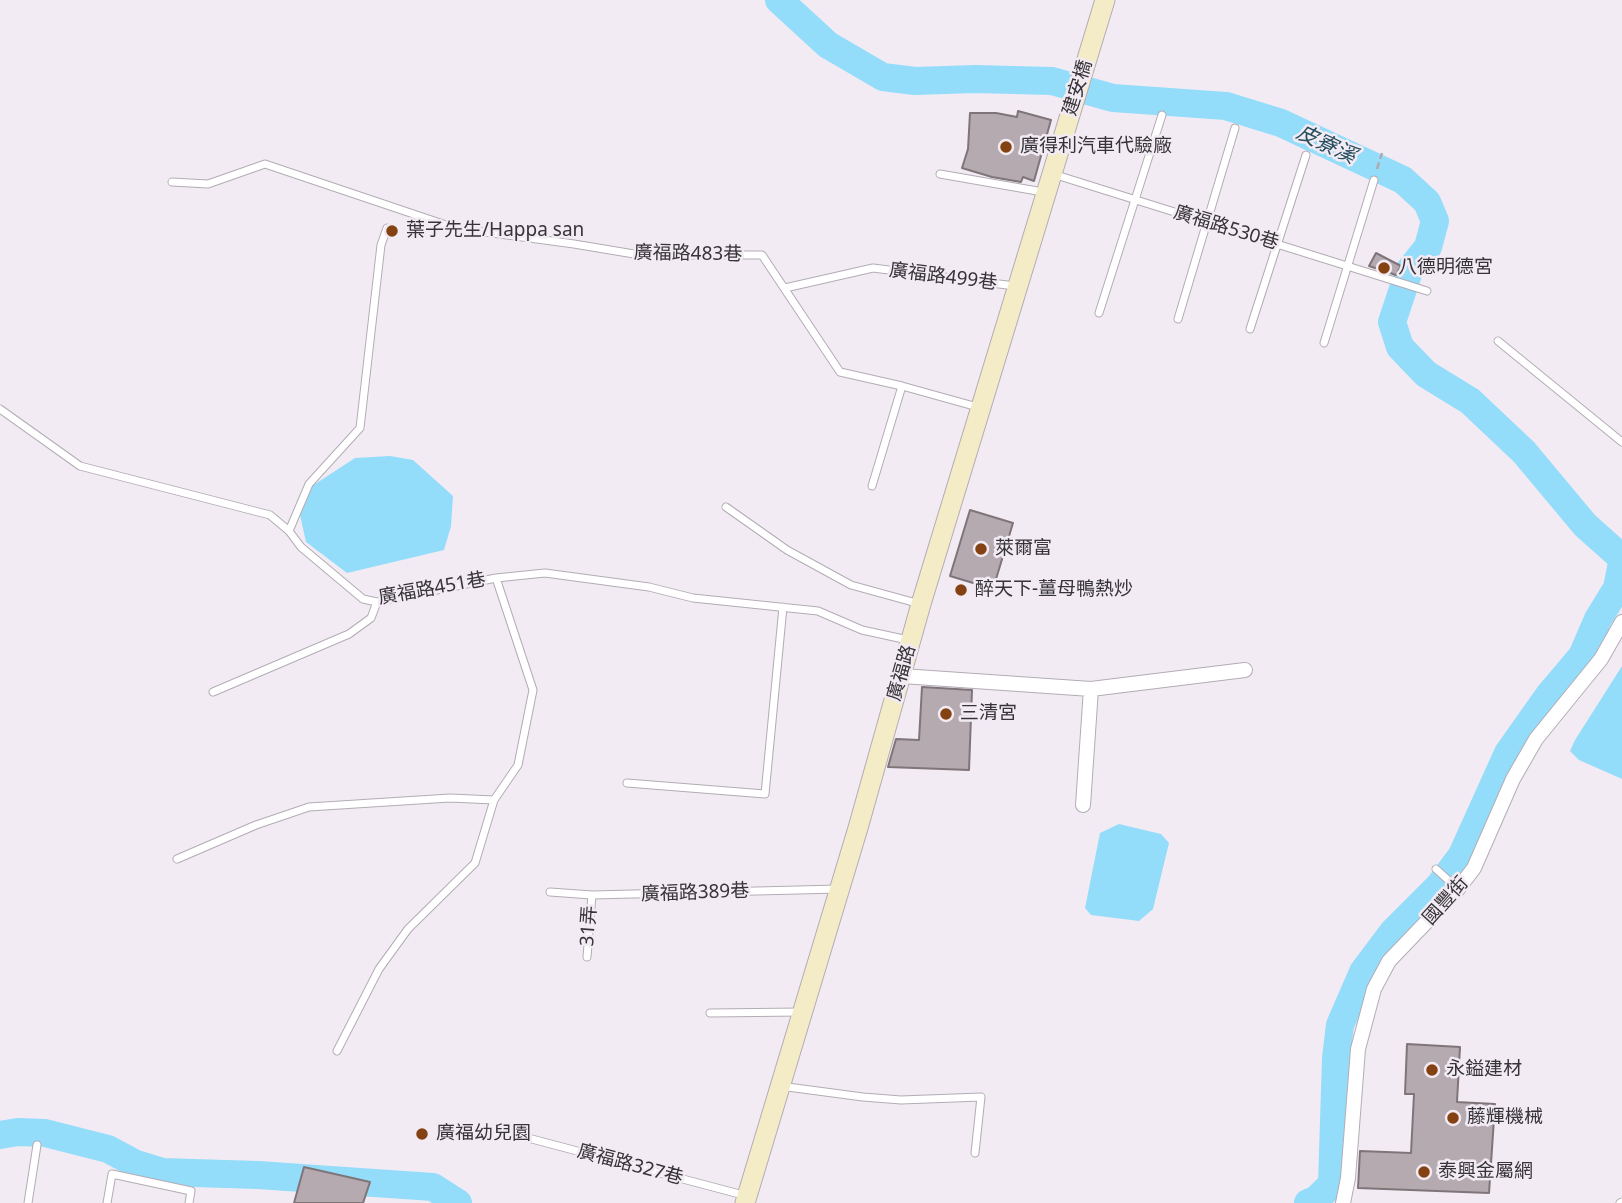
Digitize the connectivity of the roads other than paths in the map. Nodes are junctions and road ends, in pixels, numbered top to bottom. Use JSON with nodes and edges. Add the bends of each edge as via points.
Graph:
{"nodes":[{"id":1,"x":1105,"y":0,"type":"edge"},
{"id":2,"x":1162,"y":115,"type":"dead end"},
{"id":3,"x":1235,"y":128,"type":"dead end"},
{"id":4,"x":1062,"y":143,"type":"joint"},
{"id":5,"x":1306,"y":155,"type":"dead end"},
{"id":6,"x":940,"y":174,"type":"dead end"},
{"id":7,"x":1374,"y":180,"type":"road end"},
{"id":8,"x":173,"y":182,"type":"dead end"},
{"id":9,"x":1050,"y":183,"type":"junction"},
{"id":10,"x":1136,"y":200,"type":"junction"},
{"id":11,"x":1206,"y":222,"type":"junction"},
{"id":12,"x":387,"y":228,"type":"dead end"},
{"id":13,"x":1276,"y":244,"type":"junction"},
{"id":14,"x":1348,"y":267,"type":"junction"},
{"id":15,"x":1019,"y":286,"type":"junction"},
{"id":16,"x":785,"y":288,"type":"junction"},
{"id":17,"x":1427,"y":291,"type":"dead end"},
{"id":18,"x":1099,"y":313,"type":"dead end"},
{"id":19,"x":1178,"y":319,"type":"dead end"},
{"id":20,"x":1250,"y":329,"type":"dead end"},
{"id":21,"x":1498,"y":341,"type":"dead end"},
{"id":22,"x":1324,"y":343,"type":"dead end"},
{"id":23,"x":902,"y":386,"type":"junction"},
{"id":24,"x":982,"y":408,"type":"junction"},
{"id":25,"x":0,"y":409,"type":"edge"},
{"id":26,"x":1622,"y":442,"type":"edge"},
{"id":27,"x":872,"y":486,"type":"dead end"},
{"id":28,"x":726,"y":507,"type":"dead end"},
{"id":29,"x":289,"y":531,"type":"junction"},
{"id":30,"x":496,"y":578,"type":"junction"},
{"id":31,"x":377,"y":602,"type":"junction"},
{"id":32,"x":921,"y":604,"type":"junction"},
{"id":33,"x":783,"y":607,"type":"junction"},
{"id":34,"x":1622,"y":622,"type":"edge"},
{"id":35,"x":912,"y":641,"type":"junction"},
{"id":36,"x":1245,"y":670,"type":"dead end"},
{"id":37,"x":902,"y":676,"type":"junction"},
{"id":38,"x":1091,"y":689,"type":"junction"},
{"id":39,"x":213,"y":692,"type":"dead end"},
{"id":40,"x":627,"y":783,"type":"dead end"},
{"id":41,"x":494,"y":800,"type":"junction"},
{"id":42,"x":1083,"y":804,"type":"dead end"},
{"id":43,"x":177,"y":859,"type":"dead end"},
{"id":44,"x":1436,"y":869,"type":"dead end"},
{"id":45,"x":839,"y":889,"type":"junction"},
{"id":46,"x":1458,"y":889,"type":"junction"},
{"id":47,"x":550,"y":892,"type":"dead end"},
{"id":48,"x":592,"y":895,"type":"junction"},
{"id":49,"x":587,"y":957,"type":"dead end"},
{"id":50,"x":802,"y":1012,"type":"junction"},
{"id":51,"x":710,"y":1013,"type":"dead end"},
{"id":52,"x":337,"y":1051,"type":"dead end"},
{"id":53,"x":780,"y":1086,"type":"junction"},
{"id":54,"x":513,"y":1134,"type":"dead end"},
{"id":55,"x":37,"y":1145,"type":"dead end"},
{"id":56,"x":975,"y":1153,"type":"dead end"},
{"id":57,"x":746,"y":1200,"type":"edge"},
{"id":58,"x":28,"y":1203,"type":"edge"},
{"id":59,"x":107,"y":1203,"type":"edge"},
{"id":60,"x":189,"y":1203,"type":"edge"},
{"id":61,"x":1343,"y":1203,"type":"edge"}],
"edges":[{"from":1,"to":4,"type":"street","name":"建安橋"},
{"from":2,"to":10,"type":"lane"},
{"from":3,"to":11,"type":"lane"},
{"from":4,"to":9,"type":"street","name":"廣福路"},
{"from":5,"to":13,"type":"lane"},
{"from":6,"to":9,"type":"lane","name":"廣福路530巷"},
{"from":7,"to":14,"type":"lane"},
{"from":8,"to":16,"type":"lane","name":"廣福路483巷","via":[[208,184],[265,164],[456,228],[640,255],[762,255]]},
{"from":9,"to":10,"type":"lane","name":"廣福路530巷"},
{"from":9,"to":15,"type":"street","name":"廣福路"},
{"from":10,"to":11,"type":"lane","name":"廣福路530巷"},
{"from":10,"to":18,"type":"lane"},
{"from":11,"to":13,"type":"lane","name":"廣福路530巷"},
{"from":11,"to":19,"type":"lane"},
{"from":12,"to":29,"type":"lane","via":[[381,246],[360,428],[309,484]]},
{"from":13,"to":14,"type":"lane","name":"廣福路530巷"},
{"from":13,"to":20,"type":"lane"},
{"from":14,"to":17,"type":"lane","name":"廣福路530巷"},
{"from":14,"to":22,"type":"lane"},
{"from":15,"to":16,"type":"lane","name":"廣福路499巷","via":[[873,268]]},
{"from":15,"to":24,"type":"street","name":"廣福路"},
{"from":16,"to":23,"type":"lane","name":"廣福路483巷","via":[[841,372]]},
{"from":21,"to":26,"type":"lane"},
{"from":23,"to":24,"type":"lane","name":"廣福路483巷"},
{"from":23,"to":27,"type":"lane"},
{"from":24,"to":32,"type":"street","name":"廣福路"},
{"from":25,"to":29,"type":"lane","name":"廣福路451巷","via":[[80,466],[270,514]]},
{"from":28,"to":32,"type":"lane","via":[[788,550],[851,585]]},
{"from":29,"to":31,"type":"lane","name":"廣福路451巷","via":[[301,547],[363,599]]},
{"from":30,"to":31,"type":"lane","name":"廣福路451巷"},
{"from":30,"to":33,"type":"lane","name":"廣福路451巷","via":[[545,573],[694,598]]},
{"from":30,"to":41,"type":"lane","via":[[533,690],[518,765]]},
{"from":31,"to":39,"type":"lane","via":[[371,618],[349,634]]},
{"from":32,"to":35,"type":"street","name":"廣福路"},
{"from":33,"to":35,"type":"lane","name":"廣福路451巷","via":[[818,611],[862,630]]},
{"from":33,"to":40,"type":"lane","via":[[765,794]]},
{"from":34,"to":46,"type":"street","name":"國豐街","via":[[1601,659],[1536,739],[1474,868]]},
{"from":35,"to":37,"type":"street","name":"廣福路"},
{"from":36,"to":38,"type":"street"},
{"from":37,"to":38,"type":"street"},
{"from":37,"to":45,"type":"street","name":"廣福路"},
{"from":38,"to":42,"type":"street"},
{"from":41,"to":43,"type":"lane","via":[[450,798],[309,807]]},
{"from":41,"to":52,"type":"lane","via":[[475,863],[408,929],[379,969]]},
{"from":44,"to":46,"type":"lane"},
{"from":45,"to":48,"type":"lane","name":"廣福路389巷"},
{"from":45,"to":50,"type":"street","name":"廣福路"},
{"from":46,"to":61,"type":"street","name":"國豐街","via":[[1389,961],[1374,989],[1358,1049]]},
{"from":47,"to":48,"type":"lane","name":"廣福路389巷"},
{"from":48,"to":49,"type":"lane","name":"31弄"},
{"from":50,"to":51,"type":"lane"},
{"from":50,"to":53,"type":"street","name":"廣福路"},
{"from":53,"to":56,"type":"lane","via":[[901,1100],[981,1097]]},
{"from":53,"to":57,"type":"street","name":"廣福路"},
{"from":54,"to":57,"type":"lane","name":"廣福路327巷"},
{"from":55,"to":58,"type":"lane"},
{"from":59,"to":60,"type":"lane","via":[[112,1174],[191,1191]]}]}
